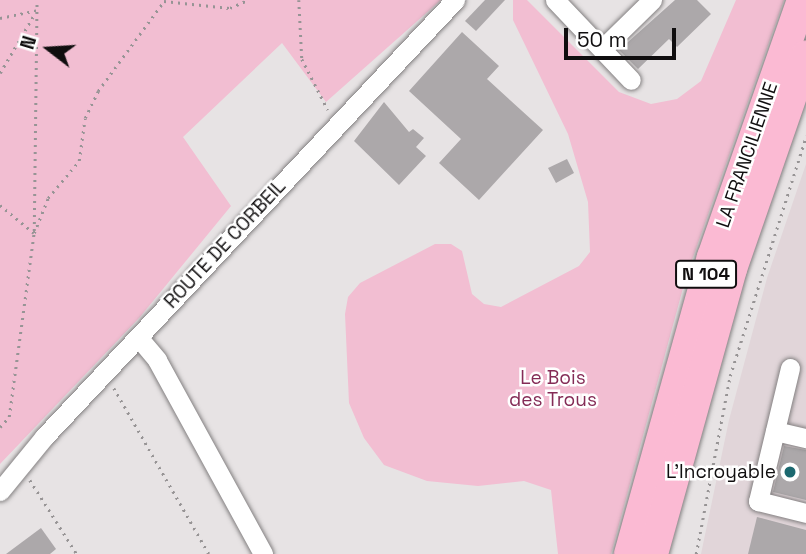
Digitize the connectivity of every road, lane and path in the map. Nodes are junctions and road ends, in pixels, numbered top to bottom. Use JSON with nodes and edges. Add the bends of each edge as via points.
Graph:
{"nodes":[{"id":1,"x":37,"y":0,"type":"edge"},
{"id":2,"x":164,"y":0,"type":"edge"},
{"id":3,"x":248,"y":0,"type":"edge"},
{"id":4,"x":299,"y":0,"type":"edge"},
{"id":5,"x":455,"y":0,"type":"edge"},
{"id":6,"x":555,"y":0,"type":"edge"},
{"id":7,"x":652,"y":0,"type":"edge"},
{"id":8,"x":802,"y":0,"type":"edge"},
{"id":9,"x":37,"y":10,"type":"junction"},
{"id":10,"x":0,"y":18,"type":"edge"},
{"id":11,"x":602,"y":49,"type":"junction"},
{"id":12,"x":806,"y":55,"type":"edge"},
{"id":13,"x":0,"y":73,"type":"edge"},
{"id":14,"x":631,"y":80,"type":"dead end"},
{"id":15,"x":342,"y":120,"type":"junction"},
{"id":16,"x":806,"y":136,"type":"edge"},
{"id":17,"x":0,"y":205,"type":"edge"},
{"id":18,"x":34,"y":233,"type":"junction"},
{"id":19,"x":138,"y":337,"type":"junction"},
{"id":20,"x":796,"y":365,"type":"edge"},
{"id":21,"x":106,"y":373,"type":"junction"},
{"id":22,"x":0,"y":427,"type":"edge"},
{"id":23,"x":775,"y":431,"type":"junction"},
{"id":24,"x":806,"y":438,"type":"edge"},
{"id":25,"x":20,"y":464,"type":"junction"},
{"id":26,"x":0,"y":492,"type":"edge"},
{"id":27,"x":806,"y":513,"type":"edge"},
{"id":28,"x":77,"y":554,"type":"edge"},
{"id":29,"x":209,"y":554,"type":"edge"},
{"id":30,"x":263,"y":554,"type":"edge"},
{"id":31,"x":629,"y":554,"type":"edge"},
{"id":32,"x":653,"y":554,"type":"edge"},
{"id":33,"x":696,"y":554,"type":"edge"}],
"edges":[{"from":1,"to":9,"type":"path"},
{"from":2,"to":3,"type":"path","via":[[230,8]]},
{"from":2,"to":18,"type":"path","via":[[98,91],[85,118],[79,161],[48,198]]},
{"from":4,"to":15,"type":"path","via":[[302,59],[326,108]]},
{"from":5,"to":15,"type":"street","name":"ROUTE DE CORBEIL"},
{"from":6,"to":11,"type":"street"},
{"from":7,"to":11,"type":"street"},
{"from":8,"to":31,"type":"highway","name":"LA FRANCILIENNE","number":"N 104","via":[[712,257]]},
{"from":9,"to":10,"type":"path"},
{"from":9,"to":13,"type":"path"},
{"from":9,"to":18,"type":"path"},
{"from":11,"to":14,"type":"street"},
{"from":12,"to":32,"type":"highway","name":"LA FRANCILIENNE","number":"N 104","via":[[736,256]]},
{"from":15,"to":19,"type":"street","name":"ROUTE DE CORBEIL"},
{"from":16,"to":33,"type":"path","via":[[730,376]]},
{"from":17,"to":18,"type":"path"},
{"from":18,"to":22,"type":"path","via":[[9,417]]},
{"from":19,"to":21,"type":"street","name":"ROUTE DE CORBEIL"},
{"from":19,"to":30,"type":"street","via":[[157,360]]},
{"from":20,"to":23,"type":"street"},
{"from":21,"to":25,"type":"street","name":"ROUTE DE CORBEIL"},
{"from":21,"to":29,"type":"path"},
{"from":23,"to":24,"type":"street"},
{"from":23,"to":27,"type":"street","via":[[758,501]]},
{"from":25,"to":26,"type":"street","name":"ROUTE DE CORBEIL"},
{"from":25,"to":28,"type":"path"}]}
